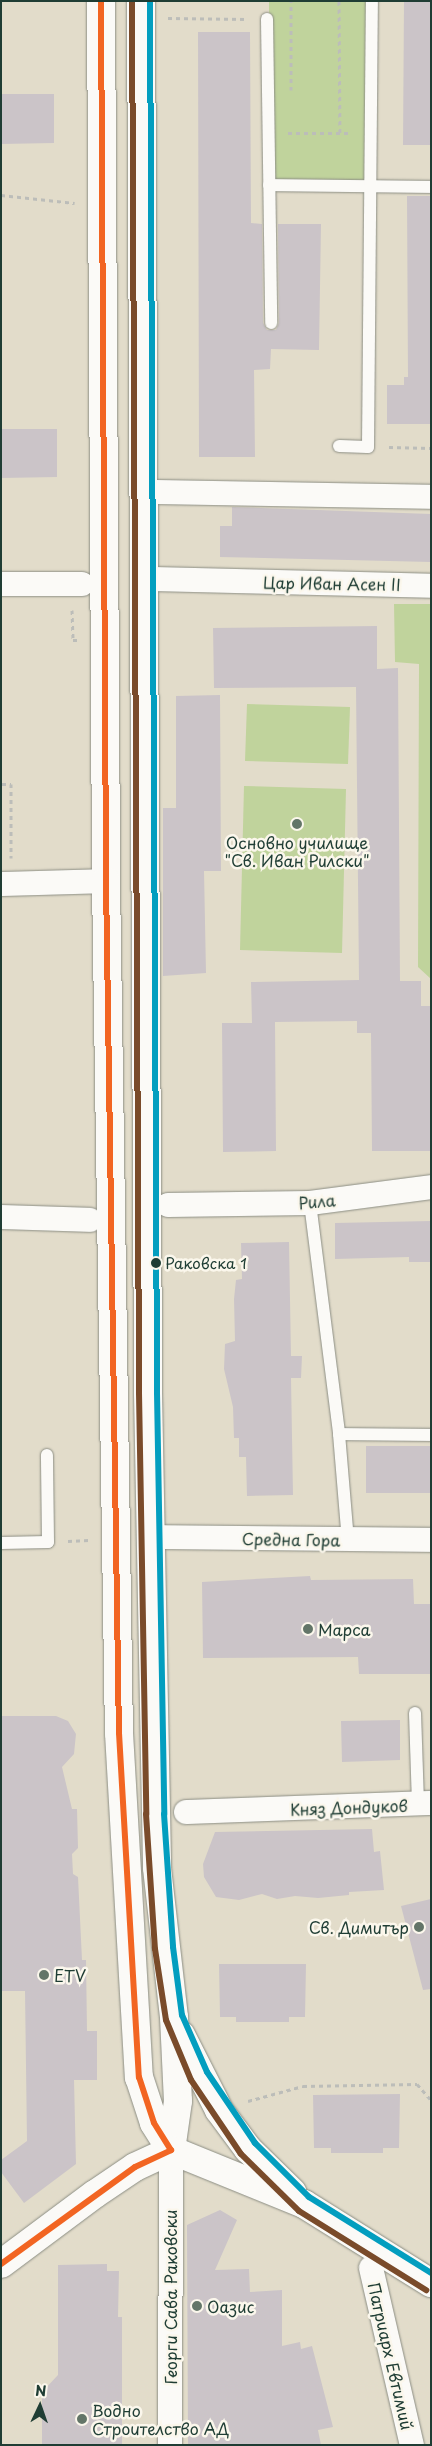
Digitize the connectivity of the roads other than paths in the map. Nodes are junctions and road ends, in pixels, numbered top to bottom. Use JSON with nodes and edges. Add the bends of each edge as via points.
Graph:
{"nodes":[{"id":1,"x":101,"y":1,"type":"edge"},
{"id":2,"x":141,"y":1,"type":"edge"},
{"id":3,"x":372,"y":1,"type":"edge"},
{"id":4,"x":267,"y":19,"type":"road end"},
{"id":5,"x":269,"y":185,"type":"junction"},
{"id":6,"x":371,"y":187,"type":"junction"},
{"id":7,"x":431,"y":187,"type":"edge"},
{"id":8,"x":272,"y":322,"type":"dead end"},
{"id":9,"x":339,"y":446,"type":"dead end"},
{"id":10,"x":154,"y":492,"type":"dead end"},
{"id":11,"x":431,"y":497,"type":"edge"},
{"id":12,"x":153,"y":578,"type":"dead end"},
{"id":13,"x":7,"y":584,"type":"edge"},
{"id":14,"x":82,"y":584,"type":"dead end"},
{"id":15,"x":431,"y":586,"type":"edge"},
{"id":16,"x":106,"y":880,"type":"junction"},
{"id":17,"x":6,"y":884,"type":"edge"},
{"id":18,"x":431,"y":1187,"type":"edge"},
{"id":19,"x":310,"y":1203,"type":"junction"},
{"id":20,"x":168,"y":1205,"type":"dead end"},
{"id":21,"x":2,"y":1217,"type":"edge"},
{"id":22,"x":90,"y":1220,"type":"dead end"},
{"id":23,"x":339,"y":1434,"type":"junction"},
{"id":24,"x":431,"y":1435,"type":"edge"},
{"id":25,"x":47,"y":1455,"type":"dead end"},
{"id":26,"x":152,"y":1537,"type":"junction"},
{"id":27,"x":431,"y":1540,"type":"edge"},
{"id":28,"x":348,"y":1541,"type":"junction"},
{"id":29,"x":1,"y":1543,"type":"edge"},
{"id":30,"x":415,"y":1713,"type":"dead end"},
{"id":31,"x":424,"y":1804,"type":"edge"},
{"id":32,"x":186,"y":1812,"type":"dead end"},
{"id":33,"x":174,"y":2017,"type":"junction"},
{"id":34,"x":171,"y":2150,"type":"junction"},
{"id":35,"x":304,"y":2204,"type":"junction"},
{"id":36,"x":1,"y":2264,"type":"edge"},
{"id":37,"x":371,"y":2268,"type":"dead end"},
{"id":38,"x":431,"y":2283,"type":"edge"},
{"id":39,"x":170,"y":2445,"type":"edge"},
{"id":40,"x":412,"y":2445,"type":"edge"}],
"edges":[{"from":1,"to":16,"type":"main road"},
{"from":2,"to":26,"type":"main road"},
{"from":3,"to":6,"type":"lane"},
{"from":4,"to":5,"type":"lane"},
{"from":5,"to":6,"type":"lane"},
{"from":5,"to":8,"type":"lane"},
{"from":6,"to":7,"type":"lane"},
{"from":6,"to":9,"type":"lane","via":[[368,447]]},
{"from":10,"to":11,"type":"street"},
{"from":12,"to":15,"type":"street","name":"Цар Иван Асен II"},
{"from":13,"to":14,"type":"street"},
{"from":16,"to":17,"type":"street"},
{"from":16,"to":34,"type":"main road","via":[[119,1742],[139,2077],[154,2123]]},
{"from":18,"to":19,"type":"street","name":"Рила"},
{"from":19,"to":20,"type":"street","name":"Рила"},
{"from":19,"to":23,"type":"lane"},
{"from":21,"to":22,"type":"street"},
{"from":23,"to":24,"type":"lane"},
{"from":23,"to":28,"type":"lane"},
{"from":25,"to":29,"type":"lane","via":[[48,1542]]},
{"from":26,"to":28,"type":"street","name":"Средна Гора"},
{"from":26,"to":33,"type":"main road","via":[[157,1868]]},
{"from":27,"to":28,"type":"street","name":"Средна Гора"},
{"from":30,"to":31,"type":"lane"},
{"from":31,"to":32,"type":"street","name":"Княз Дондуков"},
{"from":33,"to":34,"type":"main road","via":[[178,2101]]},
{"from":33,"to":35,"type":"main road","via":[[199,2076],[219,2110],[248,2149]]},
{"from":34,"to":35,"type":"main road"},
{"from":34,"to":36,"type":"main road","via":[[95,2194]]},
{"from":34,"to":39,"type":"street","name":"Георги Сава Раковски"},
{"from":35,"to":38,"type":"main road"},
{"from":37,"to":40,"type":"street","name":"Патриарх Евтимий"}]}
